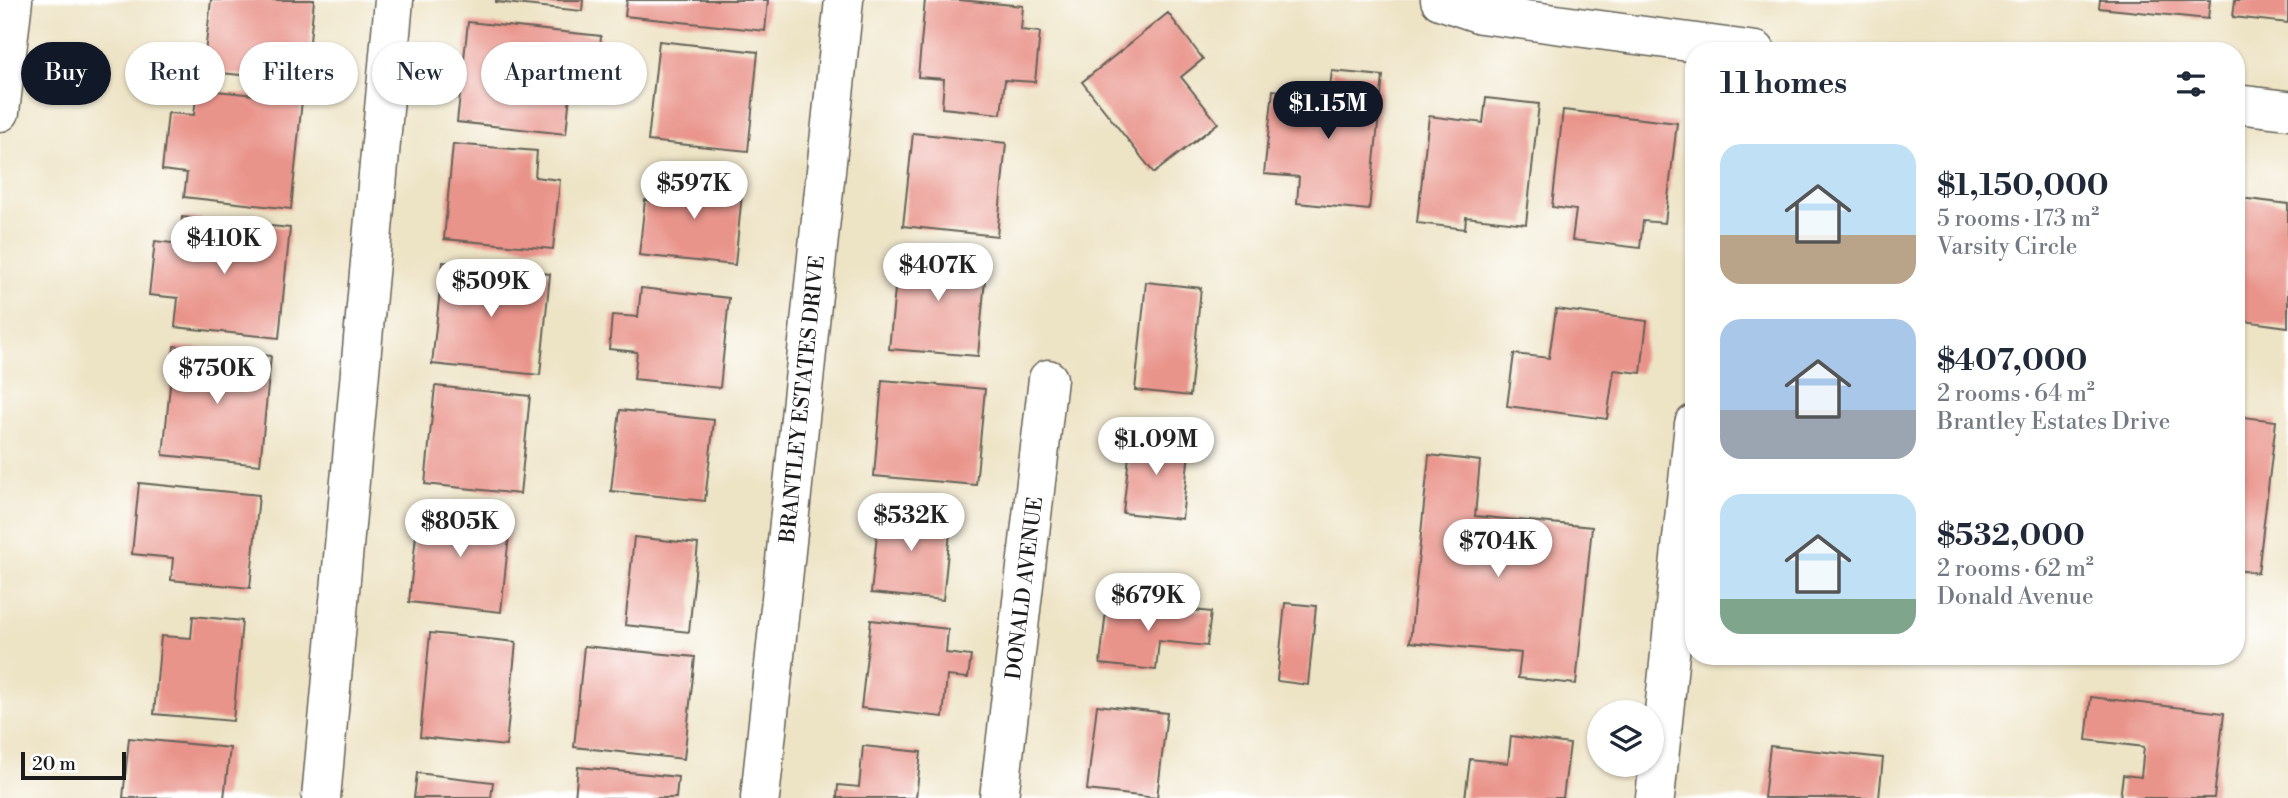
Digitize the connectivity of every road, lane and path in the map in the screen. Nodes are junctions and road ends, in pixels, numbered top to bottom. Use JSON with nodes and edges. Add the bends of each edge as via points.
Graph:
{"nodes":[{"id":1,"x":13,"y":0,"type":"edge"},
{"id":2,"x":394,"y":0,"type":"edge"},
{"id":3,"x":844,"y":0,"type":"edge"},
{"id":4,"x":1440,"y":0,"type":"edge"},
{"id":5,"x":1689,"y":42,"type":"edge"},
{"id":6,"x":2245,"y":105,"type":"edge"},
{"id":7,"x":2288,"y":110,"type":"edge"},
{"id":8,"x":0,"y":112,"type":"edge"},
{"id":9,"x":1048,"y":379,"type":"dead end"},
{"id":10,"x":1685,"y":510,"type":"edge"},
{"id":11,"x":321,"y":798,"type":"edge"},
{"id":12,"x":760,"y":798,"type":"edge"},
{"id":13,"x":999,"y":798,"type":"edge"},
{"id":14,"x":1655,"y":798,"type":"edge"}],
"edges":[{"from":1,"to":8,"type":"street"},
{"from":2,"to":11,"type":"street"},
{"from":3,"to":12,"type":"street","name":"BRANTLEY ESTATES DRIVE"},
{"from":4,"to":5,"type":"street","via":[[1481,14]]},
{"from":6,"to":7,"type":"street"},
{"from":9,"to":13,"type":"street","name":"DONALD AVENUE"},
{"from":10,"to":14,"type":"street"}]}
